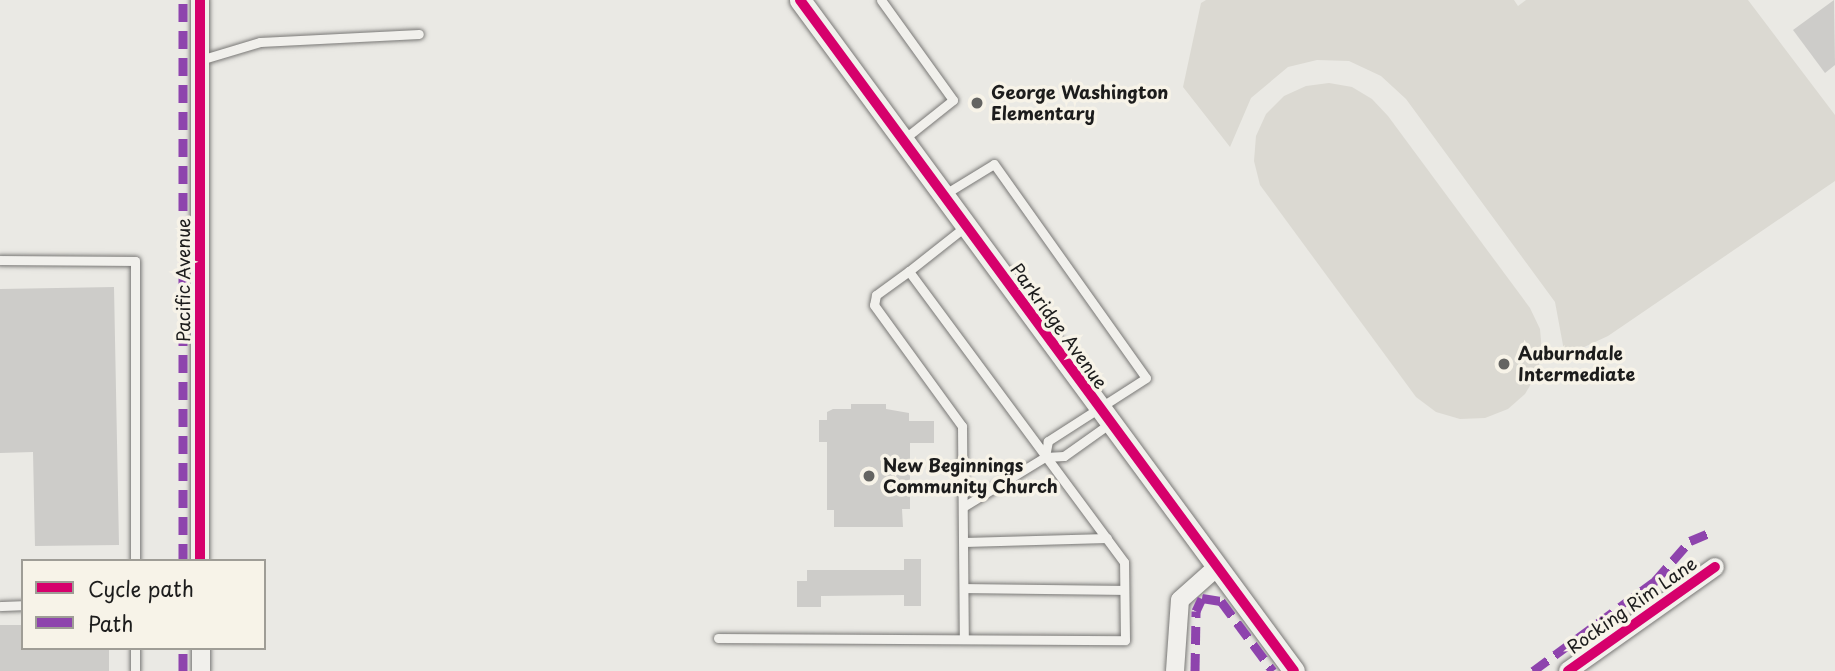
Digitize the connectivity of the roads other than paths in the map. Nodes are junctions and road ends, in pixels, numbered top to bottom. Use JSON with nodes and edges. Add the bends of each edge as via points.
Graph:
{"nodes":[{"id":1,"x":200,"y":0,"type":"edge"},
{"id":2,"x":800,"y":0,"type":"edge"},
{"id":3,"x":881,"y":0,"type":"edge"},
{"id":4,"x":419,"y":34,"type":"dead end"},
{"id":5,"x":200,"y":61,"type":"junction"},
{"id":6,"x":902,"y":140,"type":"junction"},
{"id":7,"x":943,"y":195,"type":"junction"},
{"id":8,"x":965,"y":226,"type":"junction"},
{"id":9,"x":0,"y":260,"type":"edge"},
{"id":10,"x":908,"y":271,"type":"junction"},
{"id":11,"x":1102,"y":416,"type":"junction"},
{"id":12,"x":1045,"y":457,"type":"junction"},
{"id":13,"x":963,"y":507,"type":"junction"},
{"id":14,"x":1107,"y":538,"type":"junction"},
{"id":15,"x":964,"y":542,"type":"junction"},
{"id":16,"x":135,"y":559,"type":"edge"},
{"id":17,"x":200,"y":559,"type":"edge"},
{"id":18,"x":1217,"y":567,"type":"junction"},
{"id":19,"x":1715,"y":567,"type":"dead end"},
{"id":20,"x":964,"y":588,"type":"junction"},
{"id":21,"x":1124,"y":590,"type":"junction"},
{"id":22,"x":0,"y":606,"type":"edge"},
{"id":23,"x":21,"y":606,"type":"edge"},
{"id":24,"x":718,"y":638,"type":"dead end"},
{"id":25,"x":964,"y":639,"type":"junction"},
{"id":26,"x":135,"y":650,"type":"edge"},
{"id":27,"x":201,"y":650,"type":"edge"},
{"id":28,"x":135,"y":671,"type":"edge"},
{"id":29,"x":201,"y":671,"type":"edge"},
{"id":30,"x":1175,"y":671,"type":"edge"},
{"id":31,"x":1294,"y":671,"type":"edge"},
{"id":32,"x":1568,"y":671,"type":"edge"}],
"edges":[{"from":1,"to":5,"type":"street","name":"Pacific Avenue"},
{"from":2,"to":6,"type":"street","name":"Parkridge Avenue"},
{"from":3,"to":6,"type":"lane","via":[[953,100]]},
{"from":4,"to":5,"type":"lane","via":[[260,42]]},
{"from":5,"to":17,"type":"street","name":"Pacific Avenue"},
{"from":6,"to":7,"type":"street","name":"Parkridge Avenue"},
{"from":7,"to":8,"type":"street","name":"Parkridge Avenue"},
{"from":7,"to":11,"type":"lane","via":[[994,164],[1146,378]]},
{"from":8,"to":10,"type":"lane"},
{"from":8,"to":11,"type":"street","name":"Parkridge Avenue"},
{"from":9,"to":16,"type":"lane","via":[[135,261]]},
{"from":10,"to":12,"type":"lane"},
{"from":10,"to":13,"type":"lane","via":[[876,295],[874,305],[962,426]]},
{"from":11,"to":12,"type":"lane","via":[[1063,456]]},
{"from":11,"to":12,"type":"lane","via":[[1048,441]]},
{"from":11,"to":18,"type":"street","name":"Parkridge Avenue"},
{"from":12,"to":13,"type":"lane"},
{"from":12,"to":14,"type":"lane"},
{"from":13,"to":15,"type":"lane"},
{"from":14,"to":15,"type":"lane"},
{"from":14,"to":21,"type":"lane","via":[[1124,562]]},
{"from":15,"to":20,"type":"lane"},
{"from":18,"to":30,"type":"street","via":[[1180,600]]},
{"from":18,"to":31,"type":"street","name":"Parkridge Avenue"},
{"from":19,"to":32,"type":"street","name":"Rocking Rim Lane"},
{"from":20,"to":21,"type":"lane"},
{"from":20,"to":25,"type":"lane"},
{"from":21,"to":25,"type":"lane","via":[[1125,640]]},
{"from":22,"to":23,"type":"lane"},
{"from":24,"to":25,"type":"lane"},
{"from":26,"to":28,"type":"lane"},
{"from":27,"to":29,"type":"street"}]}
